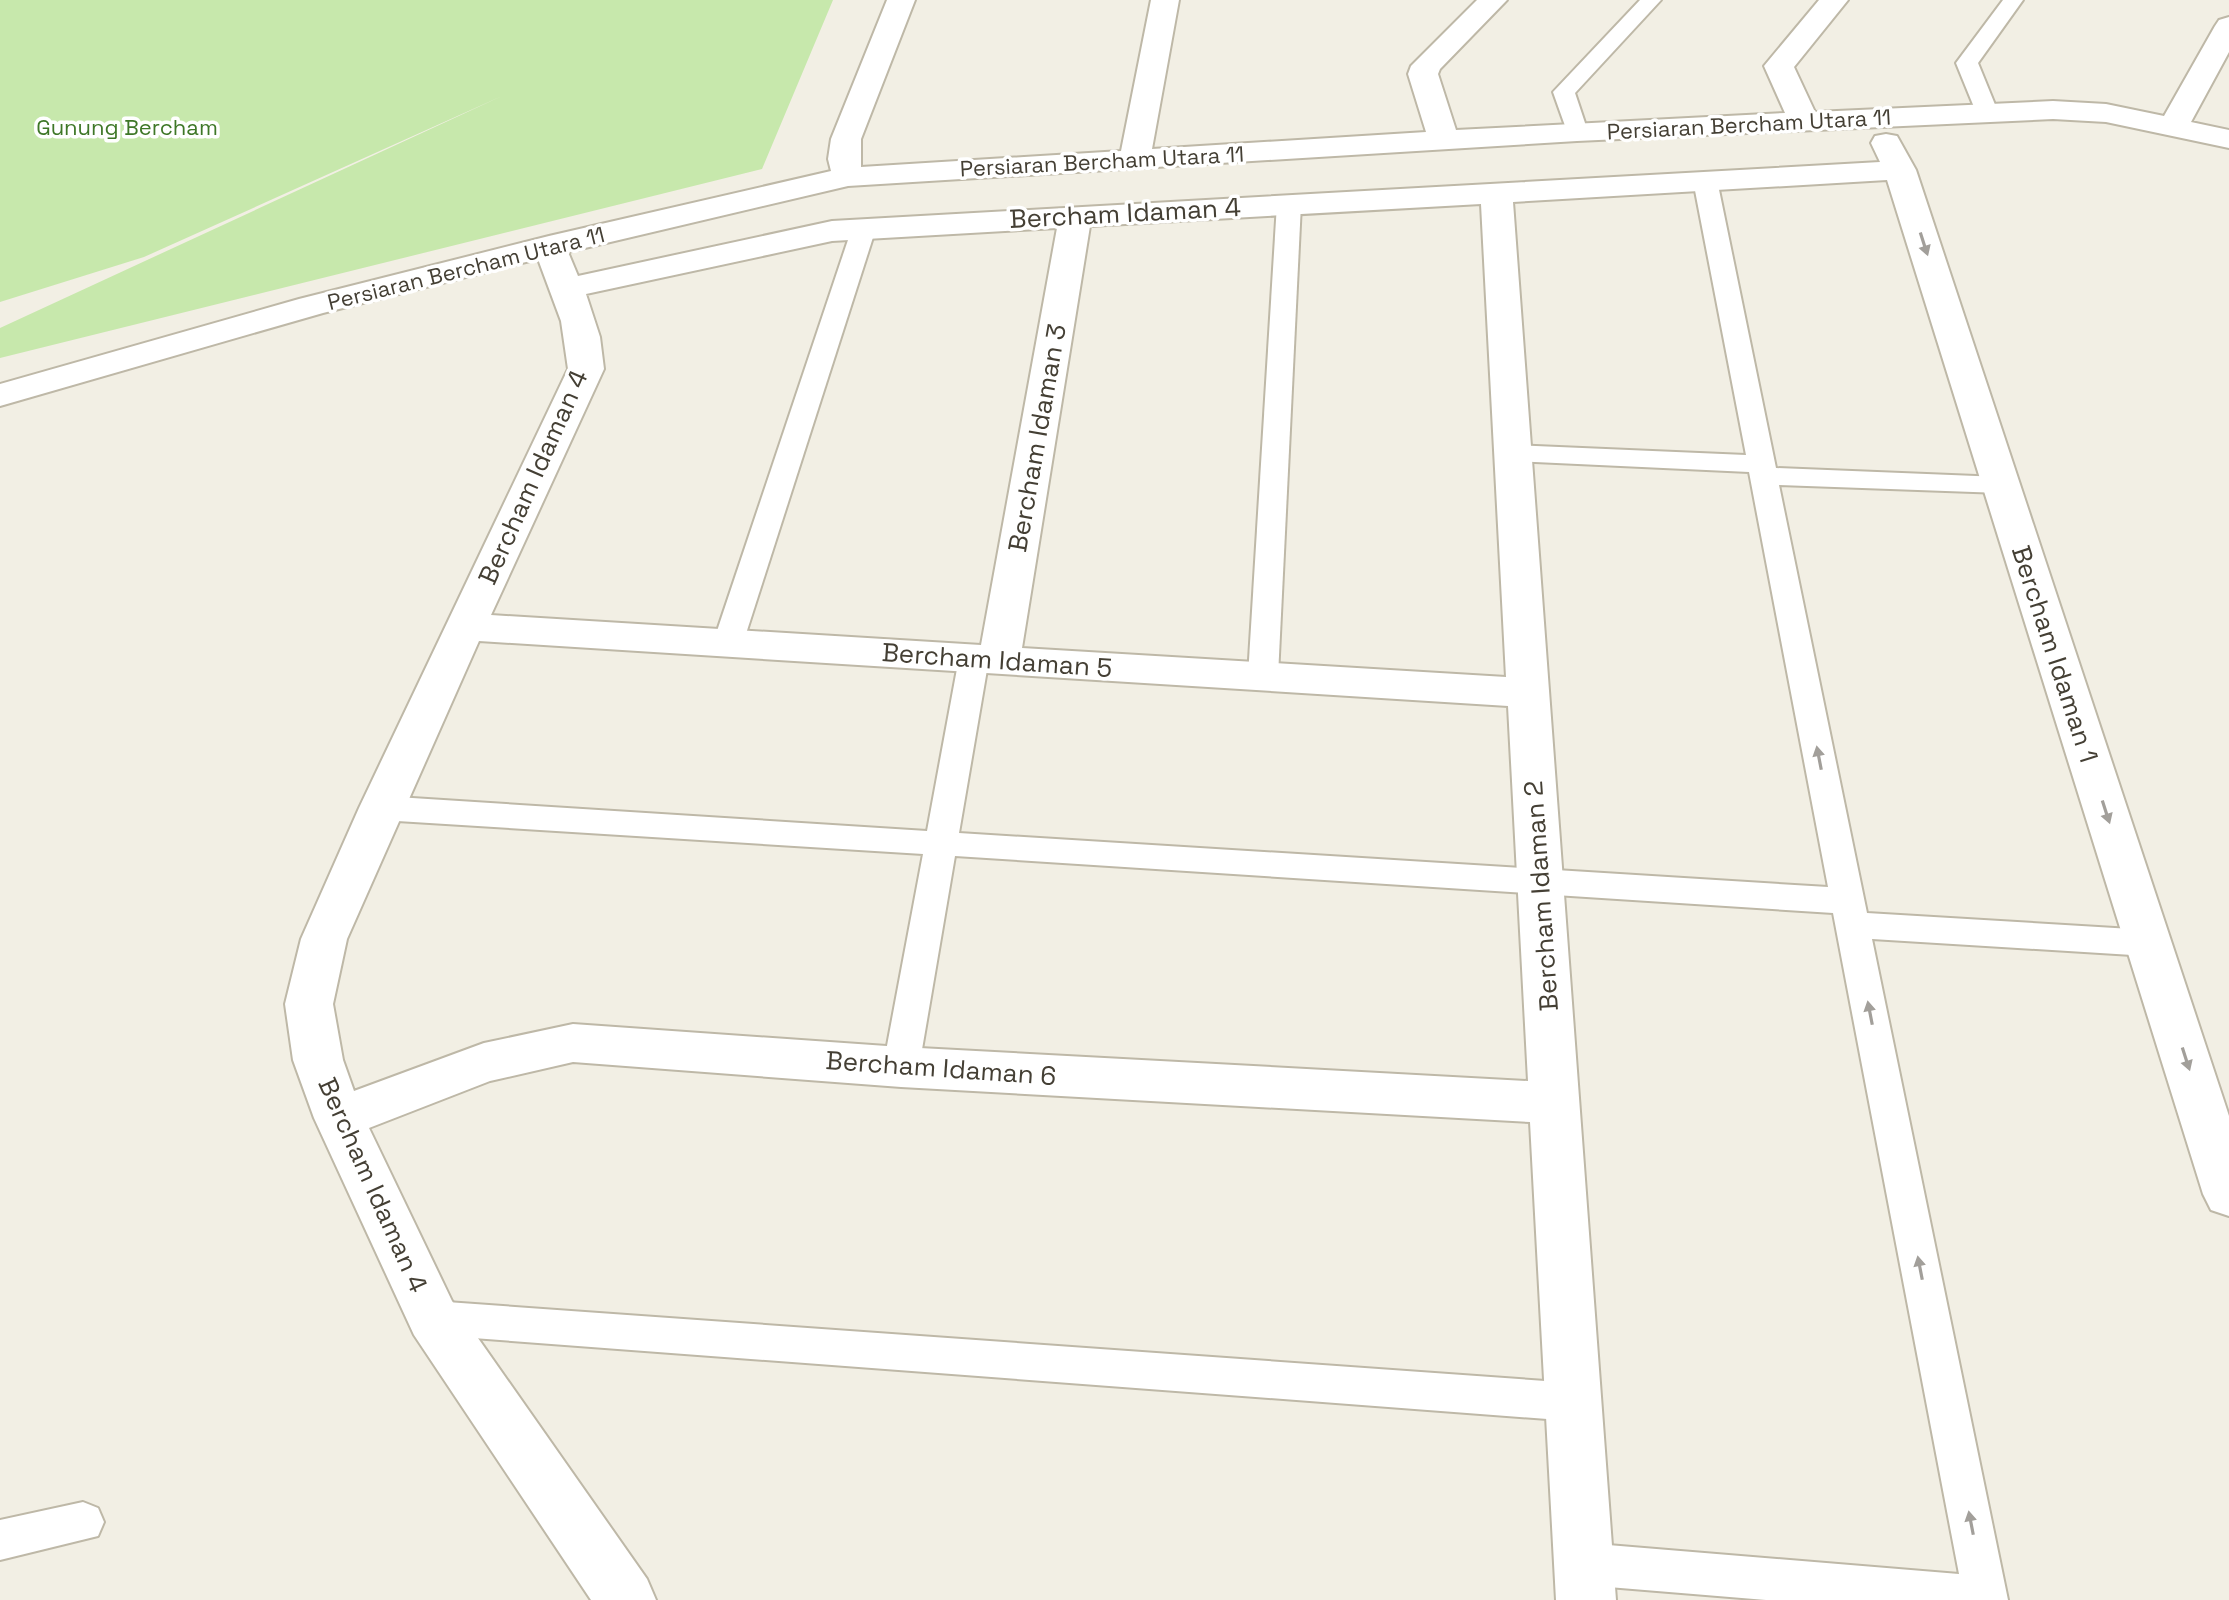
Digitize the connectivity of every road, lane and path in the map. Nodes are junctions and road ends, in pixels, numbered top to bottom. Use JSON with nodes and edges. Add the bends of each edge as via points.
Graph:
{"nodes":[{"id":1,"x":901,"y":0,"type":"edge"},
{"id":2,"x":1165,"y":0,"type":"edge"},
{"id":3,"x":1493,"y":0,"type":"edge"},
{"id":4,"x":1651,"y":0,"type":"edge"},
{"id":5,"x":1834,"y":0,"type":"edge"},
{"id":6,"x":2013,"y":0,"type":"edge"},
{"id":7,"x":2229,"y":26,"type":"edge"},
{"id":8,"x":1987,"y":112,"type":"junction"},
{"id":9,"x":1873,"y":118,"type":"junction"},
{"id":10,"x":1804,"y":121,"type":"junction"},
{"id":11,"x":2174,"y":125,"type":"junction"},
{"id":12,"x":1577,"y":132,"type":"junction"},
{"id":13,"x":2229,"y":139,"type":"edge"},
{"id":14,"x":1444,"y":141,"type":"junction"},
{"id":15,"x":1135,"y":159,"type":"junction"},
{"id":16,"x":1900,"y":170,"type":"junction"},
{"id":17,"x":848,"y":177,"type":"junction"},
{"id":18,"x":1705,"y":180,"type":"junction"},
{"id":19,"x":1496,"y":192,"type":"junction"},
{"id":20,"x":1289,"y":204,"type":"junction"},
{"id":21,"x":1075,"y":216,"type":"junction"},
{"id":22,"x":864,"y":228,"type":"junction"},
{"id":23,"x":549,"y":246,"type":"junction"},
{"id":24,"x":567,"y":289,"type":"junction"},
{"id":25,"x":0,"y":395,"type":"edge"},
{"id":26,"x":1513,"y":453,"type":"junction"},
{"id":27,"x":1763,"y":470,"type":"junction"},
{"id":28,"x":2001,"y":485,"type":"junction"},
{"id":29,"x":465,"y":627,"type":"junction"},
{"id":30,"x":728,"y":643,"type":"junction"},
{"id":31,"x":986,"y":659,"type":"junction"},
{"id":32,"x":1263,"y":676,"type":"junction"},
{"id":33,"x":1528,"y":693,"type":"junction"},
{"id":34,"x":381,"y":808,"type":"junction"},
{"id":35,"x":940,"y":844,"type":"junction"},
{"id":36,"x":1540,"y":882,"type":"junction"},
{"id":37,"x":1850,"y":913,"type":"junction"},
{"id":38,"x":2148,"y":943,"type":"junction"},
{"id":39,"x":901,"y":1067,"type":"junction"},
{"id":40,"x":1555,"y":1103,"type":"junction"},
{"id":41,"x":339,"y":1118,"type":"junction"},
{"id":42,"x":2229,"y":1194,"type":"edge"},
{"id":43,"x":433,"y":1318,"type":"junction"},
{"id":44,"x":1574,"y":1402,"type":"junction"},
{"id":45,"x":83,"y":1522,"type":"dead end"},
{"id":46,"x":1,"y":1536,"type":"edge"},
{"id":47,"x":1585,"y":1582,"type":"edge"},
{"id":48,"x":1986,"y":1598,"type":"edge"},
{"id":49,"x":626,"y":1600,"type":"edge"}],
"edges":[{"from":1,"to":17,"type":"street","via":[[846,139]]},
{"from":2,"to":15,"type":"street"},
{"from":3,"to":14,"type":"street","via":[[1426,66],[1425,83]]},
{"from":4,"to":12,"type":"lane","via":[[1564,92]]},
{"from":5,"to":10,"type":"street","via":[[1779,66]]},
{"from":6,"to":8,"type":"lane","via":[[1967,63]]},
{"from":7,"to":11,"type":"street"},
{"from":8,"to":9,"type":"street","name":"Persiaran Bercham Utara 11"},
{"from":8,"to":11,"type":"street","name":"Persiaran Bercham Utara 11","via":[[2106,113]]},
{"from":9,"to":10,"type":"street","name":"Persiaran Bercham Utara 11"},
{"from":9,"to":16,"type":"street","name":"Bercham Idaman 1"},
{"from":10,"to":12,"type":"street","name":"Persiaran Bercham Utara 11"},
{"from":11,"to":13,"type":"street","name":"Persiaran Bercham Utara 11"},
{"from":12,"to":14,"type":"street","name":"Persiaran Bercham Utara 11"},
{"from":14,"to":15,"type":"street","name":"Persiaran Bercham Utara 11"},
{"from":15,"to":17,"type":"street","name":"Persiaran Bercham Utara 11"},
{"from":16,"to":18,"type":"street","name":"Bercham Idaman 4"},
{"from":16,"to":28,"type":"street","name":"Bercham Idaman 1","one_way":true},
{"from":17,"to":23,"type":"street","name":"Persiaran Bercham Utara 11"},
{"from":18,"to":19,"type":"street","name":"Bercham Idaman 4"},
{"from":18,"to":27,"type":"lane"},
{"from":19,"to":20,"type":"street","name":"Bercham Idaman 4"},
{"from":19,"to":26,"type":"street","name":"Bercham Idaman 2"},
{"from":20,"to":21,"type":"street","name":"Bercham Idaman 4"},
{"from":20,"to":32,"type":"lane"},
{"from":21,"to":22,"type":"street","name":"Bercham Idaman 4"},
{"from":21,"to":31,"type":"street","name":"Bercham Idaman 3"},
{"from":22,"to":24,"type":"street","name":"Bercham Idaman 4","via":[[798,237]]},
{"from":22,"to":30,"type":"lane"},
{"from":23,"to":24,"type":"street"},
{"from":23,"to":25,"type":"street","name":"Persiaran Bercham Utara 11","via":[[311,306]]},
{"from":24,"to":29,"type":"street","name":"Bercham Idaman 4","via":[[586,348],[586,369]]},
{"from":26,"to":27,"type":"lane"},
{"from":26,"to":33,"type":"street","name":"Bercham Idaman 2"},
{"from":27,"to":28,"type":"lane"},
{"from":37,"to":27,"type":"lane","one_way":true},
{"from":28,"to":38,"type":"street","name":"Bercham Idaman 1","one_way":true},
{"from":29,"to":30,"type":"street","name":"Bercham Idaman 5"},
{"from":29,"to":34,"type":"street","name":"Bercham Idaman 4"},
{"from":30,"to":31,"type":"street","name":"Bercham Idaman 5"},
{"from":31,"to":32,"type":"street","name":"Bercham Idaman 5"},
{"from":31,"to":35,"type":"lane"},
{"from":32,"to":33,"type":"street","name":"Bercham Idaman 5"},
{"from":33,"to":36,"type":"street","name":"Bercham Idaman 2"},
{"from":34,"to":35,"type":"lane"},
{"from":34,"to":41,"type":"street","name":"Bercham Idaman 4","via":[[324,939],[309,1004],[318,1060]]},
{"from":35,"to":36,"type":"lane"},
{"from":35,"to":39,"type":"lane"},
{"from":36,"to":37,"type":"lane"},
{"from":36,"to":40,"type":"street","name":"Bercham Idaman 2"},
{"from":37,"to":38,"type":"lane"},
{"from":48,"to":37,"type":"lane","one_way":true},
{"from":38,"to":42,"type":"street","name":"Bercham Idaman 1","one_way":true},
{"from":39,"to":40,"type":"street","name":"Bercham Idaman 6"},
{"from":39,"to":41,"type":"street","name":"Bercham Idaman 6","via":[[573,1043],[507,1056]]},
{"from":40,"to":44,"type":"street","name":"Bercham Idaman 2"},
{"from":41,"to":43,"type":"street","name":"Bercham Idaman 4"},
{"from":43,"to":44,"type":"lane"},
{"from":43,"to":49,"type":"street","name":"Bercham Idaman 4"},
{"from":44,"to":47,"type":"street","name":"Bercham Idaman 2"},
{"from":45,"to":46,"type":"lane"},
{"from":47,"to":48,"type":"lane"}]}
